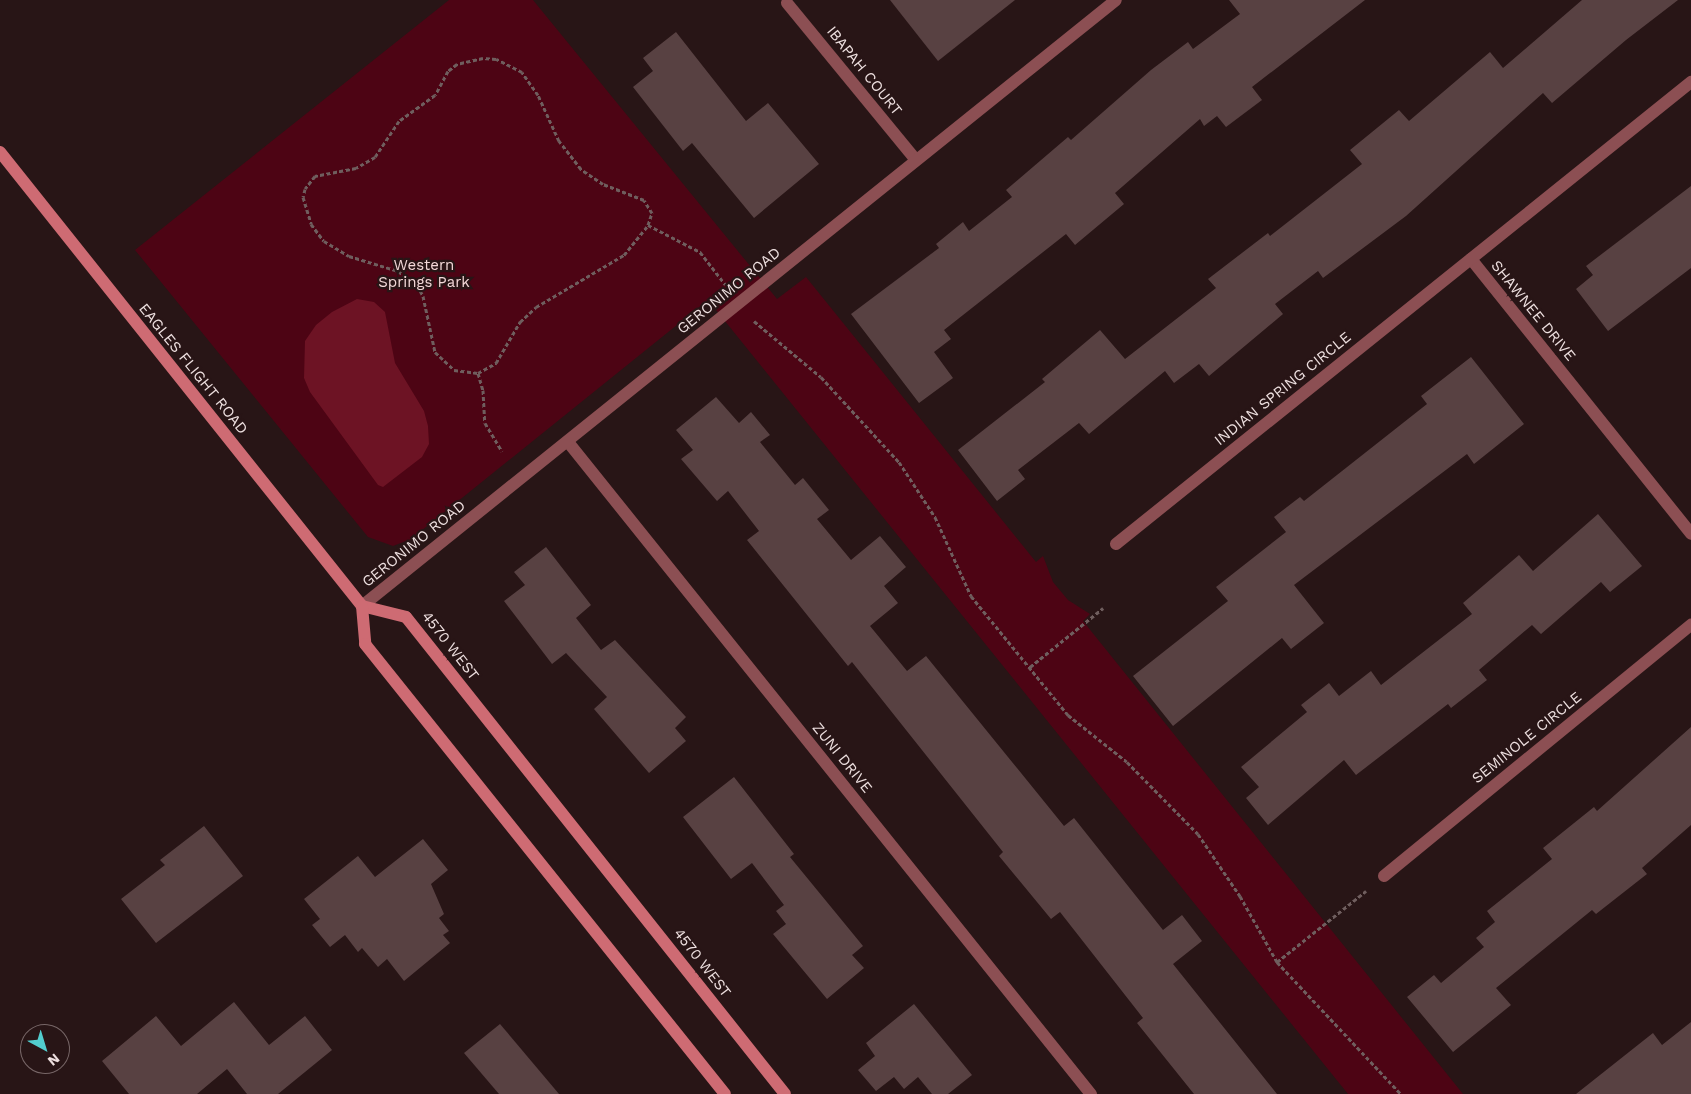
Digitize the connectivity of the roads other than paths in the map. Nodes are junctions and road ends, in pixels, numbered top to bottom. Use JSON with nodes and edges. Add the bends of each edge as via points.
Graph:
{"nodes":[{"id":1,"x":1116,"y":0,"type":"edge"},
{"id":2,"x":787,"y":4,"type":"dead end"},
{"id":3,"x":1691,"y":82,"type":"edge"},
{"id":4,"x":0,"y":152,"type":"edge"},
{"id":5,"x":916,"y":160,"type":"junction"},
{"id":6,"x":1471,"y":259,"type":"junction"},
{"id":7,"x":568,"y":442,"type":"junction"},
{"id":8,"x":1691,"y":534,"type":"edge"},
{"id":9,"x":1116,"y":544,"type":"dead end"},
{"id":10,"x":362,"y":606,"type":"junction"},
{"id":11,"x":1691,"y":625,"type":"edge"},
{"id":12,"x":1384,"y":876,"type":"road end"},
{"id":13,"x":725,"y":1094,"type":"edge"},
{"id":14,"x":785,"y":1094,"type":"edge"},
{"id":15,"x":1091,"y":1094,"type":"edge"}],
"edges":[{"from":1,"to":5,"type":"street","name":"GERONIMO ROAD"},
{"from":2,"to":5,"type":"street","name":"IBAPAH COURT"},
{"from":3,"to":6,"type":"street","name":"SHAWNEE DRIVE"},
{"from":4,"to":10,"type":"main road","name":"EAGLES FLIGHT ROAD"},
{"from":5,"to":7,"type":"street","name":"GERONIMO ROAD"},
{"from":6,"to":8,"type":"street","name":"SHAWNEE DRIVE"},
{"from":6,"to":9,"type":"street","name":"INDIAN SPRING CIRCLE"},
{"from":7,"to":10,"type":"street","name":"GERONIMO ROAD"},
{"from":7,"to":15,"type":"street","name":"ZUNI DRIVE"},
{"from":10,"to":13,"type":"main road","via":[[365,644]]},
{"from":10,"to":14,"type":"main road","name":"4570 WEST","via":[[406,617]]},
{"from":11,"to":12,"type":"street","name":"SEMINOLE CIRCLE"}]}
